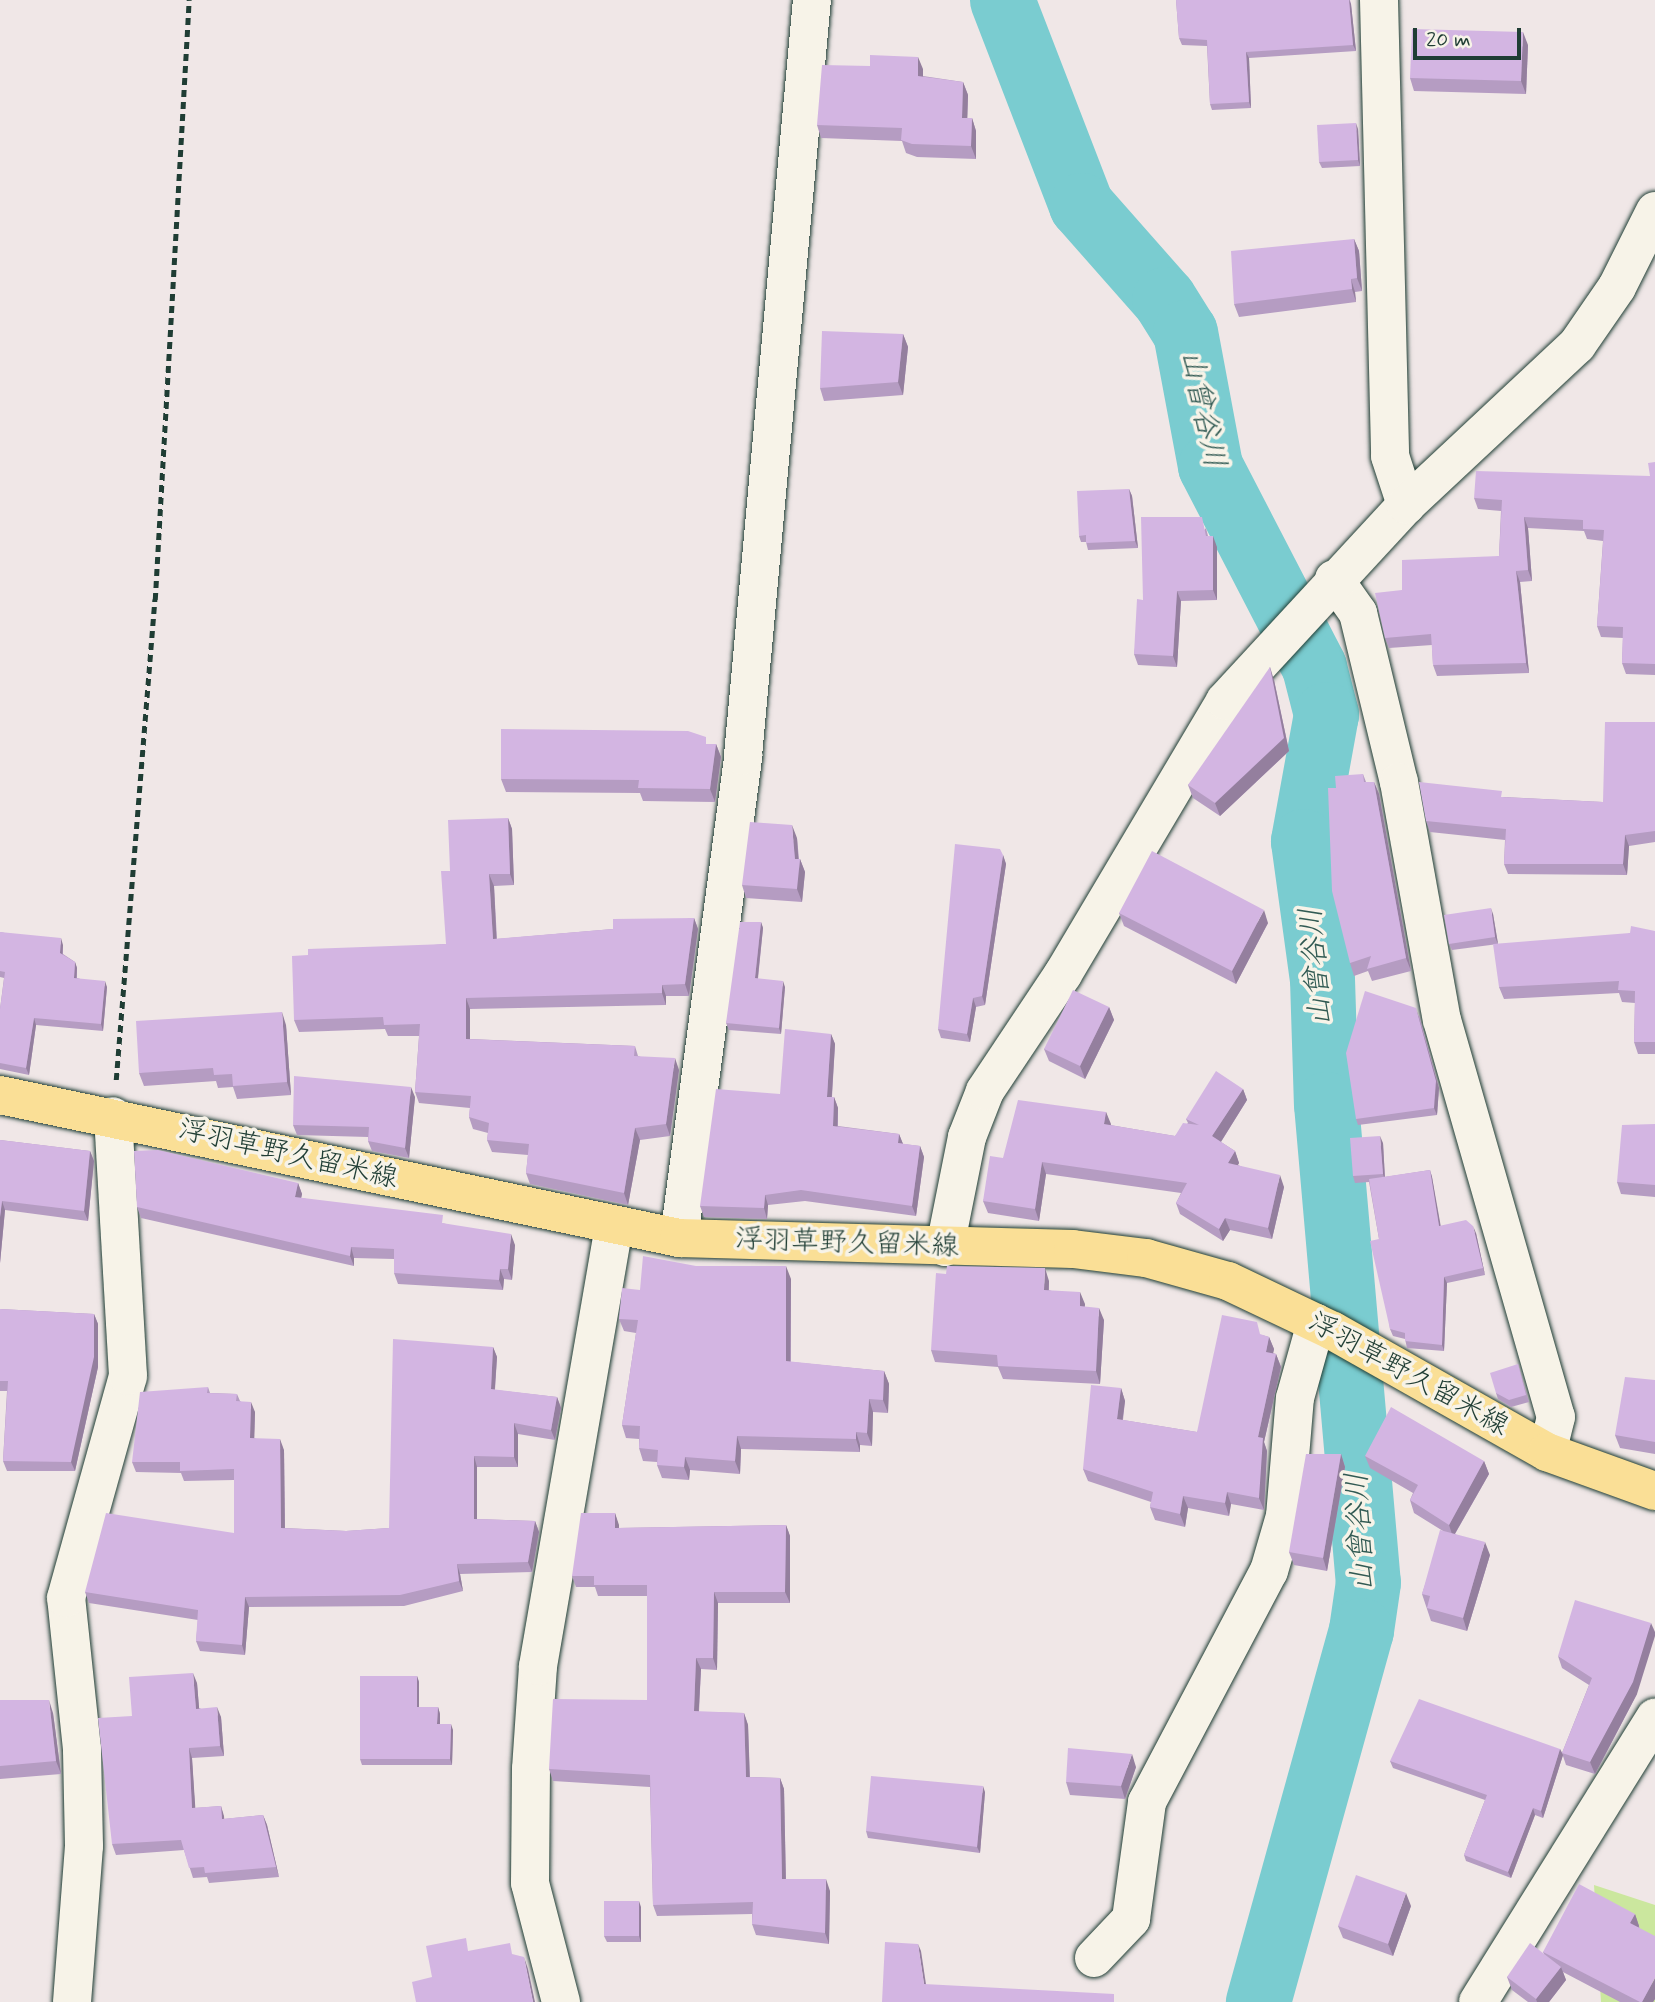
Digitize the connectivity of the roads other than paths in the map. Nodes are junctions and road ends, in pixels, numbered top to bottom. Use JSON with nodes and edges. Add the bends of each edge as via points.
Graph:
{"nodes":[{"id":1,"x":812,"y":0,"type":"edge"},
{"id":2,"x":1378,"y":0,"type":"edge"},
{"id":3,"x":1655,"y":211,"type":"edge"},
{"id":4,"x":1406,"y":505,"type":"junction"},
{"id":5,"x":1334,"y":579,"type":"junction"},
{"id":6,"x":0,"y":1095,"type":"edge"},
{"id":7,"x":113,"y":1116,"type":"junction"},
{"id":8,"x":614,"y":1227,"type":"junction"},
{"id":9,"x":678,"y":1238,"type":"junction"},
{"id":10,"x":945,"y":1247,"type":"junction"},
{"id":11,"x":1325,"y":1327,"type":"junction"},
{"id":12,"x":1547,"y":1452,"type":"junction"},
{"id":13,"x":1655,"y":1491,"type":"edge"},
{"id":14,"x":1655,"y":1718,"type":"edge"},
{"id":15,"x":1094,"y":1958,"type":"dead end"},
{"id":16,"x":72,"y":2002,"type":"edge"},
{"id":17,"x":561,"y":2002,"type":"edge"},
{"id":18,"x":1478,"y":2002,"type":"edge"}],
"edges":[{"from":1,"to":9,"type":"street","via":[[743,755]]},
{"from":2,"to":4,"type":"street","via":[[1390,456]]},
{"from":3,"to":4,"type":"street","via":[[1617,287],[1577,345]]},
{"from":4,"to":5,"type":"street"},
{"from":5,"to":10,"type":"street","via":[[1275,641],[1181,768],[1063,974],[985,1091],[967,1138]]},
{"from":5,"to":12,"type":"street","via":[[1358,613],[1399,782],[1442,1020],[1556,1417]]},
{"from":6,"to":7,"type":"main road","name":"浮羽草野久留米線"},
{"from":7,"to":8,"type":"main road","name":"浮羽草野久留米線"},
{"from":7,"to":16,"type":"street","via":[[128,1376],[66,1598],[83,1818]]},
{"from":8,"to":9,"type":"main road","name":"浮羽草野久留米線"},
{"from":8,"to":17,"type":"street","via":[[540,1652],[532,1756],[530,1883]]},
{"from":9,"to":10,"type":"main road","name":"浮羽草野久留米線"},
{"from":10,"to":11,"type":"main road","name":"浮羽草野久留米線","via":[[1073,1249],[1146,1258],[1228,1281]]},
{"from":11,"to":12,"type":"main road","name":"浮羽草野久留米線"},
{"from":11,"to":15,"type":"street","via":[[1295,1398],[1285,1516],[1269,1572],[1147,1802],[1131,1919]]},
{"from":12,"to":13,"type":"main road","name":"浮羽草野久留米線"},
{"from":14,"to":18,"type":"street"}]}
